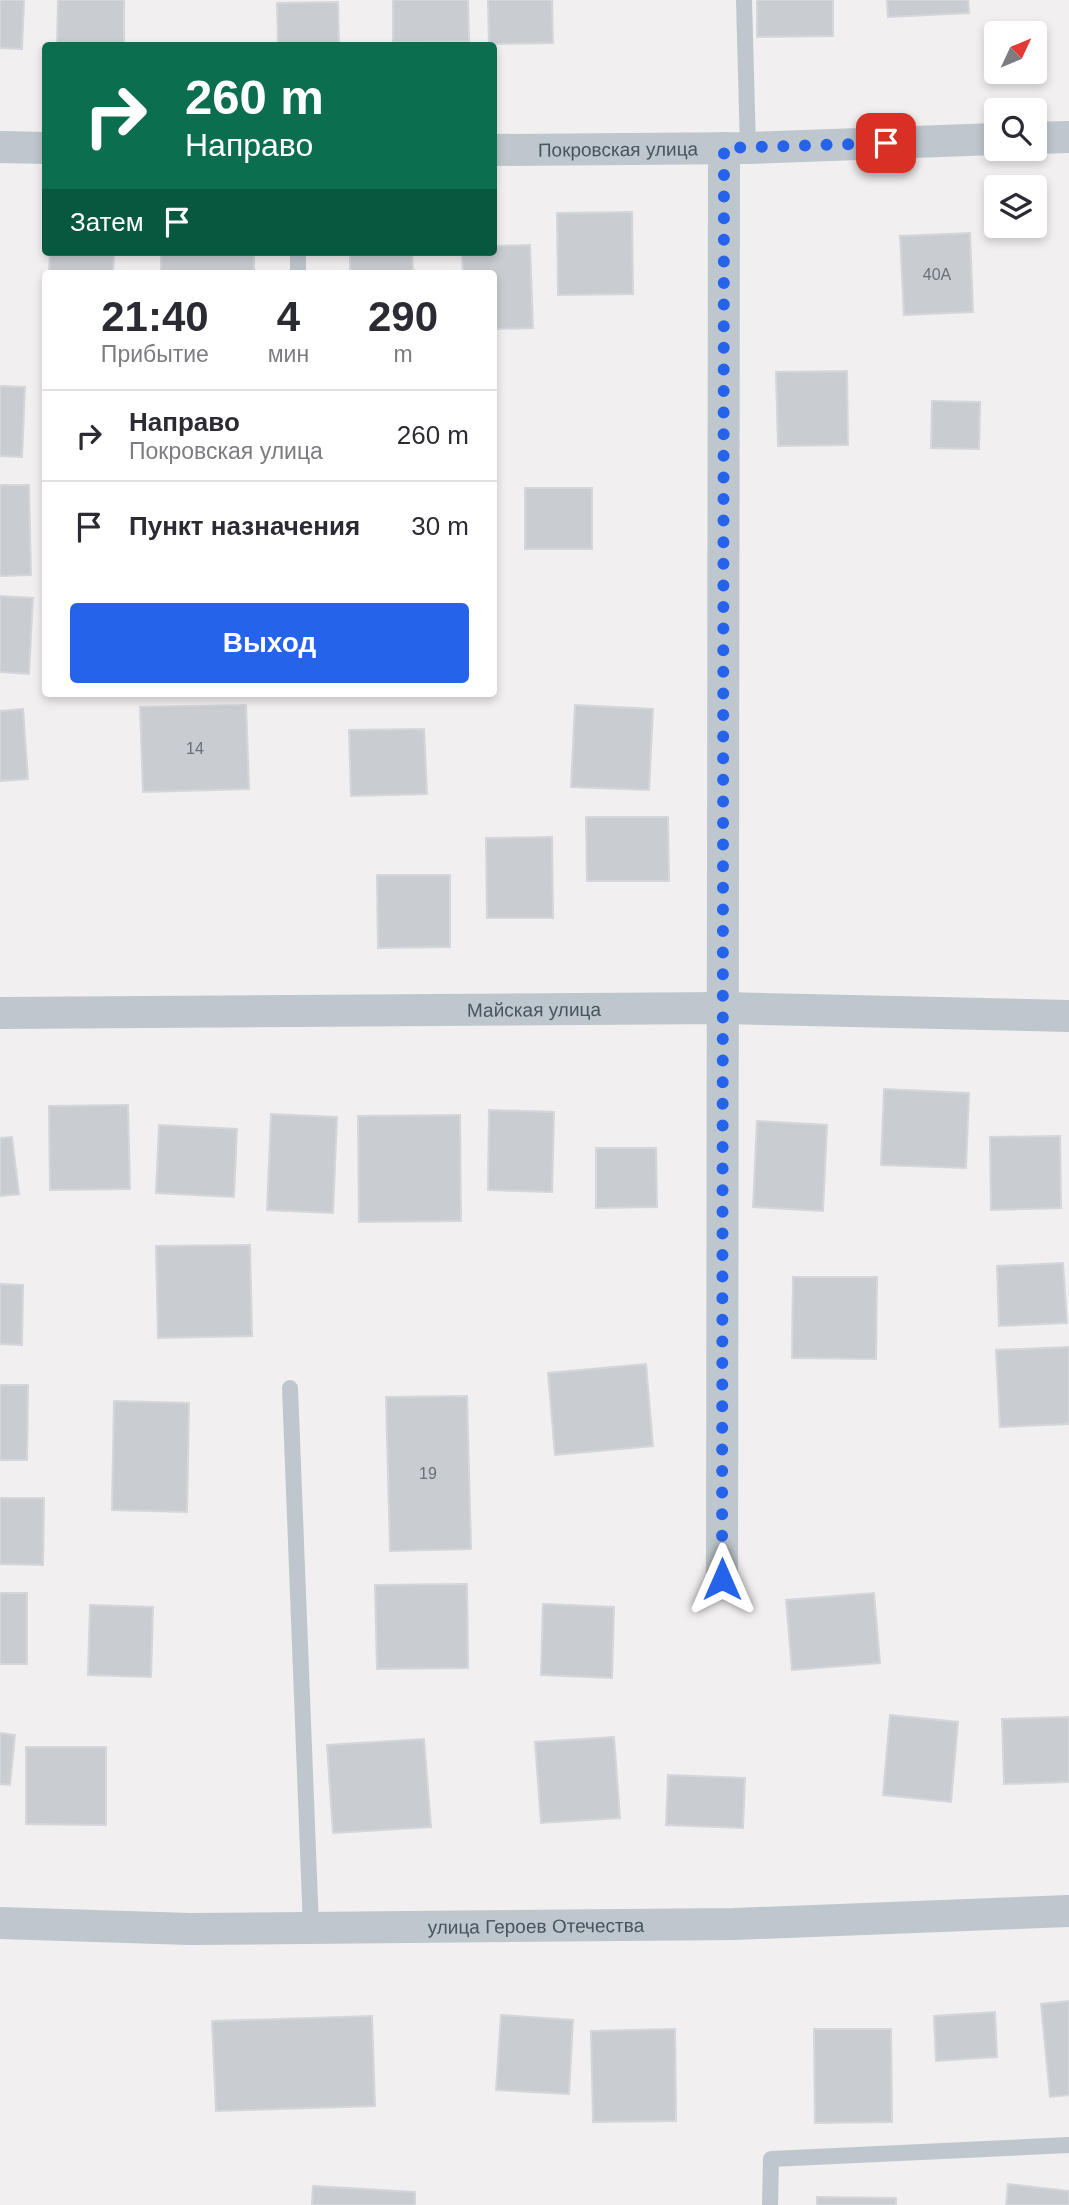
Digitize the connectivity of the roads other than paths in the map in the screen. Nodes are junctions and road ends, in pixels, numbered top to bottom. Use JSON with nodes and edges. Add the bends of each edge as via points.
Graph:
{"nodes":[{"id":1,"x":744,"y":0,"type":"edge"},
{"id":2,"x":1069,"y":137,"type":"edge"},
{"id":3,"x":1047,"y":138,"type":"edge"},
{"id":4,"x":984,"y":139,"type":"edge"},
{"id":5,"x":0,"y":147,"type":"edge"},
{"id":6,"x":42,"y":148,"type":"edge"},
{"id":7,"x":736,"y":148,"type":"junction"},
{"id":8,"x":497,"y":150,"type":"edge"},
{"id":9,"x":724,"y":1008,"type":"junction"},
{"id":10,"x":0,"y":1013,"type":"edge"},
{"id":11,"x":1069,"y":1016,"type":"edge"},
{"id":12,"x":290,"y":1388,"type":"dead end"},
{"id":13,"x":722,"y":1579,"type":"dead end"},
{"id":14,"x":1069,"y":1911,"type":"edge"},
{"id":15,"x":0,"y":1923,"type":"edge"},
{"id":16,"x":311,"y":1928,"type":"junction"},
{"id":17,"x":1069,"y":2145,"type":"edge"},
{"id":18,"x":770,"y":2205,"type":"edge"}],
"edges":[{"from":1,"to":7,"type":"lane"},
{"from":2,"to":3,"type":"street"},
{"from":4,"to":7,"type":"street","name":"Покровская улица"},
{"from":5,"to":6,"type":"street"},
{"from":7,"to":8,"type":"street","name":"Покровская улица"},
{"from":7,"to":9,"type":"street"},
{"from":9,"to":10,"type":"street","name":"Майская улица"},
{"from":9,"to":11,"type":"street","name":"Майская улица"},
{"from":9,"to":13,"type":"street"},
{"from":12,"to":16,"type":"lane"},
{"from":14,"to":16,"type":"street","name":"улица Героев Отечества","via":[[734,1924]]},
{"from":15,"to":16,"type":"street","name":"улица Героев Отечества"},
{"from":17,"to":18,"type":"lane","via":[[771,2159]]}]}
